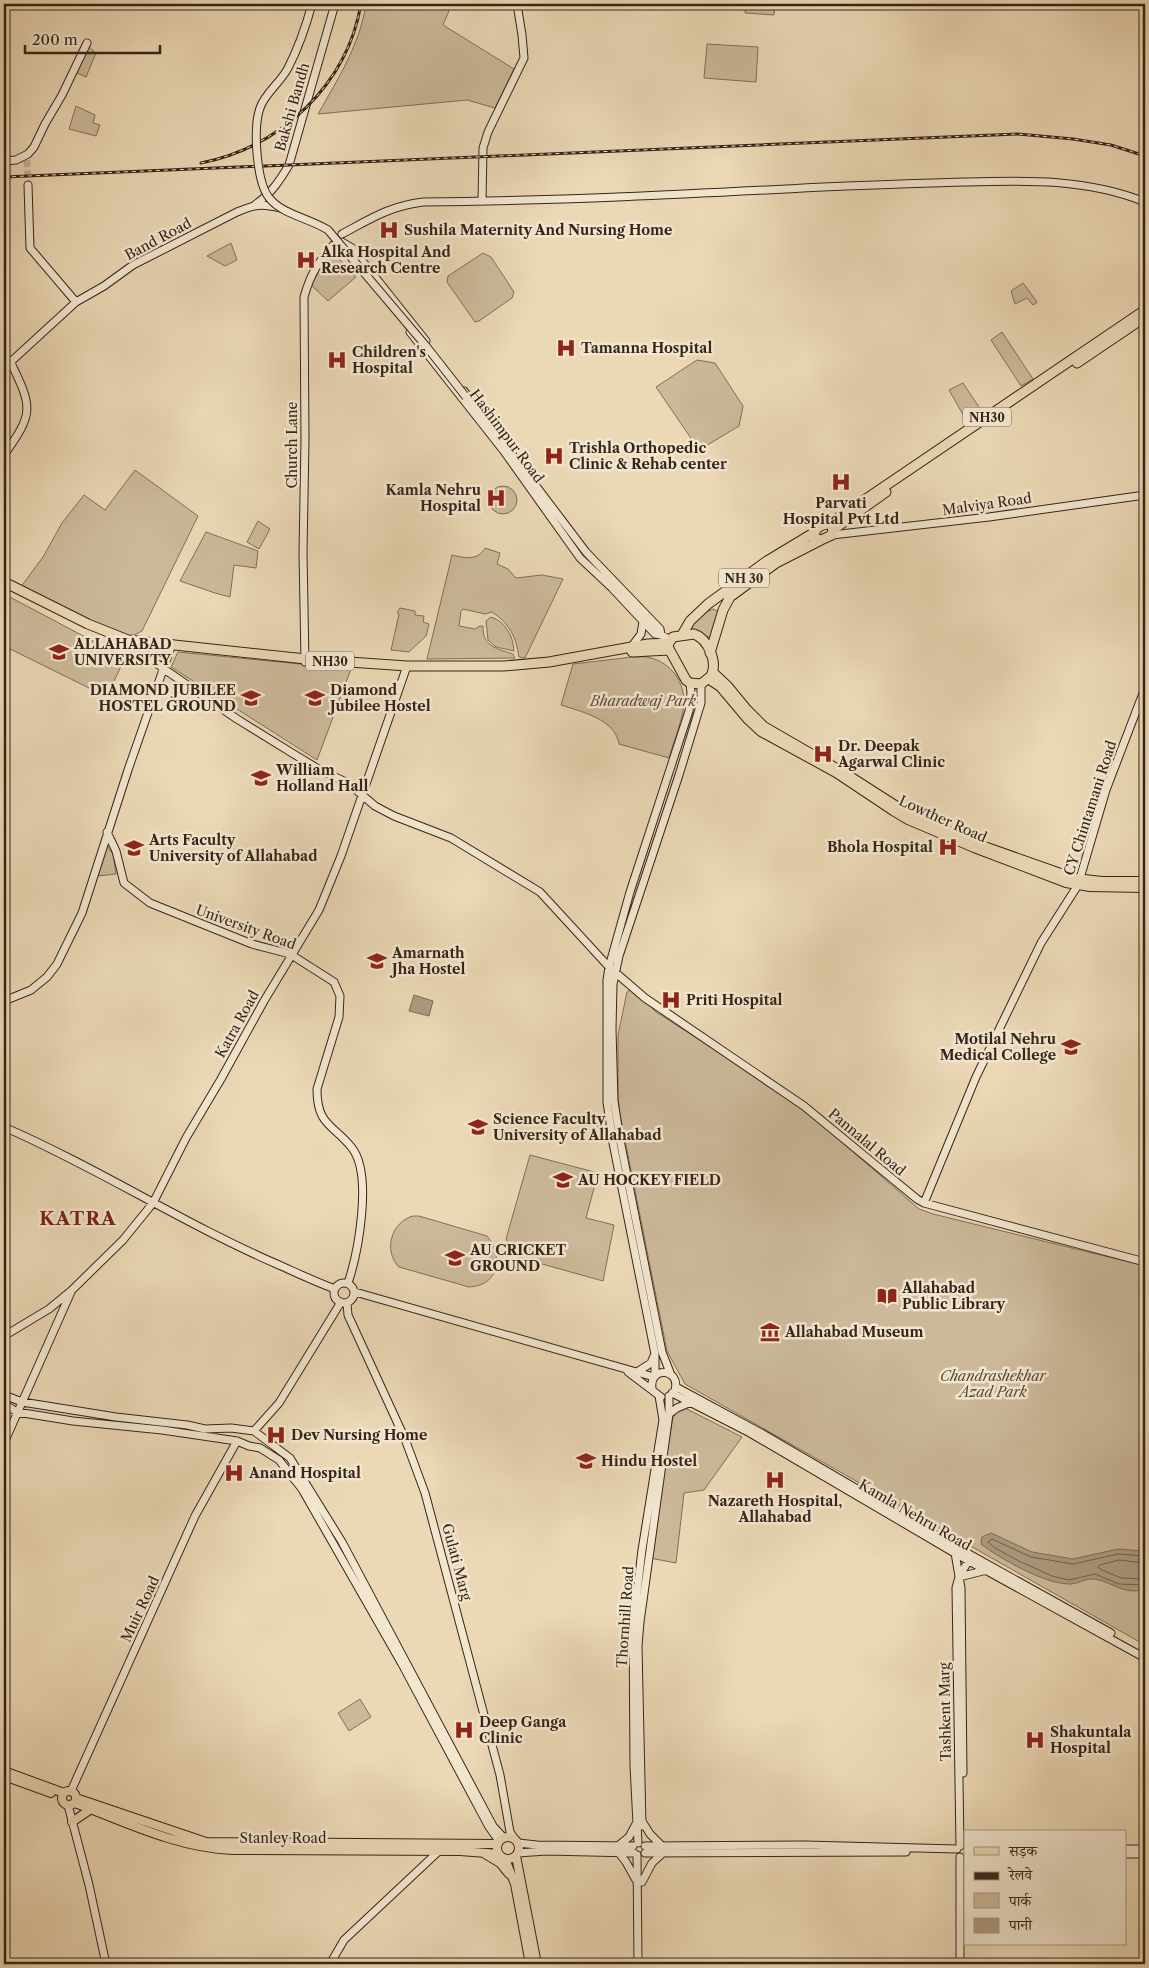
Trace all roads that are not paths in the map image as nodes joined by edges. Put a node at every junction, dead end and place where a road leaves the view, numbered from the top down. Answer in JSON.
{"nodes":[{"id":1,"x":312,"y":4,"type":"edge"},
{"id":2,"x":335,"y":4,"type":"edge"},
{"id":3,"x":517,"y":4,"type":"edge"},
{"id":4,"x":87,"y":43,"type":"dead end"},
{"id":5,"x":34,"y":147,"type":"junction"},
{"id":6,"x":27,"y":160,"type":"tunnel mouth"},
{"id":7,"x":4,"y":161,"type":"edge"},
{"id":8,"x":28,"y":185,"type":"tunnel mouth"},
{"id":9,"x":482,"y":201,"type":"junction"},
{"id":10,"x":1145,"y":202,"type":"edge"},
{"id":11,"x":254,"y":206,"type":"junction"},
{"id":12,"x":339,"y":234,"type":"junction"},
{"id":13,"x":339,"y":242,"type":"junction"},
{"id":14,"x":76,"y":302,"type":"junction"},
{"id":15,"x":1145,"y":310,"type":"edge"},
{"id":16,"x":1145,"y":317,"type":"edge"},
{"id":17,"x":10,"y":362,"type":"junction"},
{"id":18,"x":4,"y":368,"type":"edge"},
{"id":19,"x":469,"y":401,"type":"junction"},
{"id":20,"x":4,"y":455,"type":"edge"},
{"id":21,"x":1145,"y":495,"type":"edge"},
{"id":22,"x":831,"y":529,"type":"junction"},
{"id":23,"x":815,"y":532,"type":"junction"},
{"id":24,"x":821,"y":540,"type":"junction"},
{"id":25,"x":4,"y":582,"type":"edge"},
{"id":26,"x":4,"y":588,"type":"edge"},
{"id":27,"x":643,"y":621,"type":"junction"},
{"id":28,"x":661,"y":635,"type":"junction"},
{"id":29,"x":682,"y":635,"type":"junction"},
{"id":30,"x":670,"y":645,"type":"junction"},
{"id":31,"x":141,"y":646,"type":"junction"},
{"id":32,"x":172,"y":646,"type":"junction"},
{"id":33,"x":632,"y":646,"type":"junction"},
{"id":34,"x":710,"y":653,"type":"junction"},
{"id":35,"x":305,"y":661,"type":"junction"},
{"id":36,"x":164,"y":669,"type":"junction"},
{"id":37,"x":406,"y":669,"type":"junction"},
{"id":38,"x":708,"y":678,"type":"junction"},
{"id":39,"x":690,"y":683,"type":"junction"},
{"id":40,"x":1145,"y":688,"type":"edge"},
{"id":41,"x":362,"y":797,"type":"junction"},
{"id":42,"x":107,"y":832,"type":"junction"},
{"id":43,"x":1079,"y":882,"type":"junction"},
{"id":44,"x":1145,"y":882,"type":"edge"},
{"id":45,"x":1145,"y":888,"type":"edge"},
{"id":46,"x":290,"y":954,"type":"junction"},
{"id":47,"x":612,"y":969,"type":"junction"},
{"id":48,"x":4,"y":1001,"type":"edge"},
{"id":49,"x":4,"y":1127,"type":"edge"},
{"id":50,"x":152,"y":1203,"type":"junction"},
{"id":51,"x":924,"y":1203,"type":"junction"},
{"id":52,"x":1145,"y":1262,"type":"edge"},
{"id":53,"x":348,"y":1283,"type":"junction"},
{"id":54,"x":335,"y":1288,"type":"junction"},
{"id":55,"x":71,"y":1291,"type":"junction"},
{"id":56,"x":355,"y":1292,"type":"junction"},
{"id":57,"x":344,"y":1302,"type":"junction"},
{"id":58,"x":4,"y":1336,"type":"edge"},
{"id":59,"x":655,"y":1354,"type":"junction"},
{"id":60,"x":621,"y":1368,"type":"junction"},
{"id":61,"x":637,"y":1372,"type":"junction"},
{"id":62,"x":672,"y":1375,"type":"junction"},
{"id":63,"x":655,"y":1376,"type":"junction"},
{"id":64,"x":652,"y":1388,"type":"junction"},
{"id":65,"x":672,"y":1392,"type":"junction"},
{"id":66,"x":4,"y":1395,"type":"edge"},
{"id":67,"x":658,"y":1396,"type":"junction"},
{"id":68,"x":22,"y":1402,"type":"junction"},
{"id":69,"x":691,"y":1402,"type":"junction"},
{"id":70,"x":4,"y":1404,"type":"edge"},
{"id":71,"x":17,"y":1412,"type":"junction"},
{"id":72,"x":670,"y":1414,"type":"junction"},
{"id":73,"x":237,"y":1428,"type":"junction"},
{"id":74,"x":256,"y":1432,"type":"junction"},
{"id":75,"x":234,"y":1440,"type":"junction"},
{"id":76,"x":4,"y":1443,"type":"edge"},
{"id":77,"x":254,"y":1447,"type":"junction"},
{"id":78,"x":955,"y":1553,"type":"junction"},
{"id":79,"x":970,"y":1558,"type":"junction"},
{"id":80,"x":987,"y":1570,"type":"junction"},
{"id":81,"x":959,"y":1577,"type":"junction"},
{"id":82,"x":1141,"y":1653,"type":"edge"},
{"id":83,"x":1145,"y":1658,"type":"edge"},
{"id":84,"x":1145,"y":1664,"type":"edge"},
{"id":85,"x":4,"y":1771,"type":"edge"},
{"id":86,"x":4,"y":1776,"type":"edge"},
{"id":87,"x":66,"y":1793,"type":"junction"},
{"id":88,"x":73,"y":1802,"type":"junction"},
{"id":89,"x":91,"y":1809,"type":"junction"},
{"id":90,"x":640,"y":1821,"type":"junction"},
{"id":91,"x":72,"y":1822,"type":"junction"},
{"id":92,"x":516,"y":1840,"type":"junction"},
{"id":93,"x":500,"y":1841,"type":"junction"},
{"id":94,"x":618,"y":1849,"type":"junction"},
{"id":95,"x":640,"y":1849,"type":"junction"},
{"id":96,"x":662,"y":1849,"type":"junction"},
{"id":97,"x":1126,"y":1849,"type":"edge"},
{"id":98,"x":1145,"y":1849,"type":"edge"},
{"id":99,"x":440,"y":1850,"type":"junction"},
{"id":100,"x":962,"y":1851,"type":"edge"},
{"id":101,"x":480,"y":1852,"type":"junction"},
{"id":102,"x":517,"y":1854,"type":"junction"},
{"id":103,"x":1126,"y":1854,"type":"edge"},
{"id":104,"x":1145,"y":1854,"type":"edge"},
{"id":105,"x":502,"y":1857,"type":"junction"},
{"id":106,"x":639,"y":1882,"type":"junction"},
{"id":107,"x":515,"y":1884,"type":"junction"},
{"id":108,"x":106,"y":1964,"type":"edge"},
{"id":109,"x":330,"y":1964,"type":"edge"},
{"id":110,"x":530,"y":1964,"type":"edge"},
{"id":111,"x":537,"y":1964,"type":"edge"},
{"id":112,"x":638,"y":1964,"type":"edge"},
{"id":113,"x":643,"y":1964,"type":"edge"},
{"id":114,"x":962,"y":1964,"type":"edge"}],
"edges":[{"from":1,"to":19,"type":"street","bridge":true},
{"from":2,"to":11,"type":"street","name":"Bakshi Bandh"},
{"from":3,"to":9,"type":"street"},
{"from":4,"to":5,"type":"street"},
{"from":5,"to":6,"type":"street"},
{"from":5,"to":7,"type":"street"},
{"from":8,"to":14,"type":"street"},
{"from":9,"to":10,"type":"street"},
{"from":9,"to":12,"type":"street"},
{"from":11,"to":12,"type":"street","name":"Band Road"},
{"from":11,"to":14,"type":"street","name":"Band Road"},
{"from":12,"to":13,"type":"street"},
{"from":13,"to":19,"type":"street","name":"Hashimpur Road"},
{"from":13,"to":35,"type":"street","name":"Church Lane"},
{"from":14,"to":17,"type":"street","name":"Band Road"},
{"from":15,"to":22,"type":"highway","number":"NH30"},
{"from":16,"to":22,"type":"highway","number":"NH30"},
{"from":17,"to":18,"type":"street","name":"Band Road"},
{"from":17,"to":20,"type":"street"},
{"from":19,"to":27,"type":"street","name":"Hashimpur Road"},
{"from":19,"to":28,"type":"street"},
{"from":21,"to":22,"type":"street","name":"Malviya Road"},
{"from":22,"to":23,"type":"highway","number":"NH 30"},
{"from":22,"to":24,"type":"highway","number":"NH 30"},
{"from":23,"to":24,"type":"highway"},
{"from":23,"to":29,"type":"highway","number":"NH 30"},
{"from":24,"to":34,"type":"highway","number":"NH 30"},
{"from":25,"to":32,"type":"highway"},
{"from":26,"to":31,"type":"highway"},
{"from":27,"to":28,"type":"street","name":"Hashimpur Road"},
{"from":27,"to":33,"type":"street"},
{"from":28,"to":30,"type":"street","name":"Hashimpur Road"},
{"from":29,"to":30,"type":"highway"},
{"from":29,"to":34,"type":"highway"},
{"from":30,"to":33,"type":"highway"},
{"from":30,"to":37,"type":"highway"},
{"from":30,"to":39,"type":"highway"},
{"from":31,"to":32,"type":"highway"},
{"from":31,"to":36,"type":"street","name":"Pannalal Road"},
{"from":32,"to":35,"type":"highway"},
{"from":32,"to":36,"type":"street"},
{"from":33,"to":37,"type":"highway"},
{"from":34,"to":38,"type":"highway"},
{"from":35,"to":37,"type":"highway"},
{"from":36,"to":41,"type":"street","name":"Pannalal Road"},
{"from":36,"to":42,"type":"street"},
{"from":37,"to":41,"type":"street","name":"Katra Road"},
{"from":38,"to":39,"type":"highway"},
{"from":38,"to":43,"type":"main road","name":"Lowther Road"},
{"from":38,"to":47,"type":"street"},
{"from":39,"to":47,"type":"street"},
{"from":40,"to":43,"type":"street","name":"CY Chintamani Road"},
{"from":41,"to":46,"type":"street","name":"Katra Road"},
{"from":41,"to":47,"type":"street","name":"Pannalal Road"},
{"from":42,"to":46,"type":"street","name":"University Road"},
{"from":42,"to":48,"type":"street"},
{"from":43,"to":44,"type":"main road","name":"Lowther Road"},
{"from":43,"to":45,"type":"main road","name":"Lowther Road"},
{"from":43,"to":51,"type":"street","name":"CY Chintamani Road"},
{"from":46,"to":50,"type":"street","name":"Katra Road"},
{"from":46,"to":53,"type":"street","name":"University Road"},
{"from":47,"to":51,"type":"street","name":"Pannalal Road"},
{"from":47,"to":59,"type":"street"},
{"from":47,"to":62,"type":"street"},
{"from":49,"to":50,"type":"street"},
{"from":50,"to":54,"type":"street"},
{"from":50,"to":55,"type":"street","name":"Katra Road"},
{"from":51,"to":52,"type":"street","name":"Pannalal Road"},
{"from":53,"to":54,"type":"street"},
{"from":53,"to":56,"type":"street"},
{"from":54,"to":57,"type":"street"},
{"from":55,"to":58,"type":"street","name":"Katra Road"},
{"from":55,"to":68,"type":"street"},
{"from":56,"to":57,"type":"street"},
{"from":56,"to":60,"type":"street"},
{"from":57,"to":74,"type":"street"},
{"from":57,"to":92,"type":"street","name":"Gulati Marg"},
{"from":59,"to":61,"type":"street"},
{"from":59,"to":63,"type":"street"},
{"from":60,"to":61,"type":"street"},
{"from":60,"to":64,"type":"street"},
{"from":61,"to":63,"type":"street"},
{"from":62,"to":63,"type":"street"},
{"from":62,"to":65,"type":"street"},
{"from":63,"to":64,"type":"street"},
{"from":64,"to":67,"type":"street"},
{"from":65,"to":67,"type":"street"},
{"from":65,"to":69,"type":"street","name":"Kamla Nehru Road"},
{"from":65,"to":72,"type":"street","name":"Thornhill Road"},
{"from":65,"to":79,"type":"street","name":"Kamla Nehru Road"},
{"from":66,"to":68,"type":"street"},
{"from":67,"to":90,"type":"street","name":"Thornhill Road"},
{"from":68,"to":71,"type":"street"},
{"from":68,"to":73,"type":"street"},
{"from":69,"to":72,"type":"street"},
{"from":69,"to":78,"type":"street","name":"Kamla Nehru Road"},
{"from":70,"to":71,"type":"street"},
{"from":71,"to":75,"type":"street"},
{"from":71,"to":76,"type":"street"},
{"from":72,"to":90,"type":"street","name":"Thornhill Road"},
{"from":73,"to":74,"type":"street"},
{"from":73,"to":75,"type":"street","name":"Muir Road"},
{"from":74,"to":77,"type":"street"},
{"from":74,"to":93,"type":"street"},
{"from":75,"to":77,"type":"street"},
{"from":75,"to":87,"type":"street","name":"Muir Road"},
{"from":77,"to":93,"type":"street"},
{"from":78,"to":79,"type":"street","name":"Kamla Nehru Road"},
{"from":78,"to":81,"type":"street","name":"Tashkent Marg"},
{"from":79,"to":80,"type":"street","name":"Kamla Nehru Road"},
{"from":79,"to":81,"type":"street"},
{"from":79,"to":82,"type":"street","name":"Kamla Nehru Road"},
{"from":80,"to":81,"type":"street"},
{"from":80,"to":82,"type":"street","name":"Kamla Nehru Road"},
{"from":81,"to":100,"type":"street","name":"Tashkent Marg"},
{"from":82,"to":83,"type":"street","name":"Kamla Nehru Road"},
{"from":82,"to":84,"type":"street"},
{"from":85,"to":87,"type":"main road"},
{"from":86,"to":87,"type":"main road"},
{"from":87,"to":88,"type":"main road"},
{"from":87,"to":88,"type":"main road"},
{"from":88,"to":89,"type":"main road","name":"Stanley Road"},
{"from":88,"to":91,"type":"street"},
{"from":88,"to":93,"type":"main road","name":"Stanley Road"},
{"from":89,"to":91,"type":"main road"},
{"from":89,"to":99,"type":"main road","name":"Stanley Road"},
{"from":90,"to":94,"type":"street"},
{"from":90,"to":95,"type":"street","name":"Thornhill Road"},
{"from":90,"to":96,"type":"street"},
{"from":91,"to":108,"type":"street"},
{"from":92,"to":93,"type":"main road","name":"Stanley Road"},
{"from":92,"to":94,"type":"street"},
{"from":92,"to":102,"type":"main road"},
{"from":93,"to":105,"type":"main road"},
{"from":94,"to":95,"type":"street"},
{"from":94,"to":102,"type":"street"},
{"from":94,"to":106,"type":"street"},
{"from":95,"to":96,"type":"street"},
{"from":95,"to":106,"type":"street","name":"Thornhill Road"},
{"from":96,"to":100,"type":"street"},
{"from":96,"to":106,"type":"street"},
{"from":97,"to":98,"type":"street"},
{"from":99,"to":101,"type":"main road","name":"Stanley Road"},
{"from":99,"to":109,"type":"street"},
{"from":100,"to":114,"type":"street","name":"Tashkent Marg"},
{"from":101,"to":105,"type":"main road","name":"Stanley Road"},
{"from":101,"to":107,"type":"main road"},
{"from":102,"to":105,"type":"main road"},
{"from":102,"to":111,"type":"main road"},
{"from":103,"to":104,"type":"street"},
{"from":105,"to":107,"type":"main road"},
{"from":106,"to":112,"type":"street","name":"Thornhill Road"},
{"from":106,"to":113,"type":"street","name":"Thornhill Road"},
{"from":107,"to":110,"type":"main road"}]}
